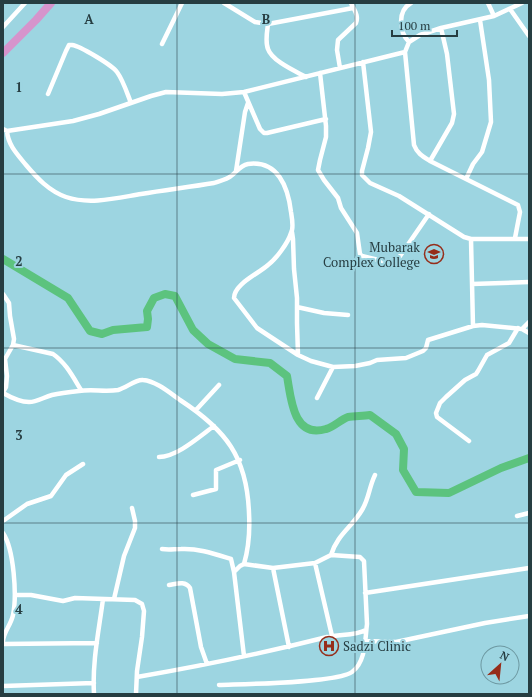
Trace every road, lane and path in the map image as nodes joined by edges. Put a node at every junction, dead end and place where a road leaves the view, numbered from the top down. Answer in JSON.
{"nodes":[{"id":1,"x":25,"y":3,"type":"edge"},
{"id":2,"x":51,"y":3,"type":"edge"},
{"id":3,"x":182,"y":3,"type":"edge"},
{"id":4,"x":224,"y":3,"type":"edge"},
{"id":5,"x":411,"y":3,"type":"edge"},
{"id":6,"x":488,"y":3,"type":"edge"},
{"id":7,"x":522,"y":3,"type":"edge"},
{"id":8,"x":352,"y":5,"type":"edge"},
{"id":9,"x":510,"y":9,"type":"junction"},
{"id":10,"x":494,"y":16,"type":"junction"},
{"id":11,"x":480,"y":20,"type":"junction"},
{"id":12,"x":268,"y":24,"type":"junction"},
{"id":13,"x":3,"y":27,"type":"edge"},
{"id":14,"x":442,"y":28,"type":"junction"},
{"id":15,"x":529,"y":36,"type":"edge"},
{"id":16,"x":409,"y":42,"type":"junction"},
{"id":17,"x":162,"y":44,"type":"dead end"},
{"id":18,"x":405,"y":52,"type":"junction"},
{"id":19,"x":3,"y":53,"type":"edge"},
{"id":20,"x":363,"y":62,"type":"junction"},
{"id":21,"x":340,"y":68,"type":"junction"},
{"id":22,"x":320,"y":73,"type":"junction"},
{"id":23,"x":306,"y":77,"type":"junction"},
{"id":24,"x":244,"y":92,"type":"junction"},
{"id":25,"x":48,"y":94,"type":"dead end"},
{"id":26,"x":131,"y":103,"type":"junction"},
{"id":27,"x":248,"y":103,"type":"junction"},
{"id":28,"x":326,"y":118,"type":"junction"},
{"id":29,"x":5,"y":130,"type":"edge"},
{"id":30,"x":430,"y":161,"type":"junction"},
{"id":31,"x":236,"y":171,"type":"junction"},
{"id":32,"x":466,"y":179,"type":"junction"},
{"id":33,"x":429,"y":214,"type":"junction"},
{"id":34,"x":292,"y":232,"type":"junction"},
{"id":35,"x":515,"y":238,"type":"junction"},
{"id":36,"x":471,"y":239,"type":"junction"},
{"id":37,"x":529,"y":239,"type":"edge"},
{"id":38,"x":529,"y":282,"type":"edge"},
{"id":39,"x":472,"y":284,"type":"junction"},
{"id":40,"x":3,"y":294,"type":"edge"},
{"id":41,"x":297,"y":307,"type":"junction"},
{"id":42,"x":348,"y":315,"type":"dead end"},
{"id":43,"x":529,"y":322,"type":"edge"},
{"id":44,"x":473,"y":326,"type":"junction"},
{"id":45,"x":520,"y":328,"type":"junction"},
{"id":46,"x":529,"y":333,"type":"edge"},
{"id":47,"x":13,"y":345,"type":"junction"},
{"id":48,"x":298,"y":355,"type":"junction"},
{"id":49,"x":333,"y":366,"type":"junction"},
{"id":50,"x":219,"y":384,"type":"dead end"},
{"id":51,"x":81,"y":390,"type":"junction"},
{"id":52,"x":3,"y":393,"type":"edge"},
{"id":53,"x":317,"y":398,"type":"dead end"},
{"id":54,"x":196,"y":410,"type":"junction"},
{"id":55,"x":214,"y":426,"type":"junction"},
{"id":56,"x":469,"y":440,"type":"dead end"},
{"id":57,"x":159,"y":457,"type":"dead end"},
{"id":58,"x":240,"y":460,"type":"junction"},
{"id":59,"x":83,"y":464,"type":"dead end"},
{"id":60,"x":375,"y":475,"type":"dead end"},
{"id":61,"x":193,"y":495,"type":"dead end"},
{"id":62,"x":132,"y":508,"type":"dead end"},
{"id":63,"x":529,"y":513,"type":"edge"},
{"id":64,"x":517,"y":516,"type":"dead end"},
{"id":65,"x":3,"y":521,"type":"edge"},
{"id":66,"x":3,"y":533,"type":"edge"},
{"id":67,"x":162,"y":549,"type":"dead end"},
{"id":68,"x":330,"y":555,"type":"junction"},
{"id":69,"x":315,"y":563,"type":"junction"},
{"id":70,"x":244,"y":564,"type":"junction"},
{"id":71,"x":273,"y":568,"type":"junction"},
{"id":72,"x":529,"y":568,"type":"edge"},
{"id":73,"x":234,"y":572,"type":"junction"},
{"id":74,"x":169,"y":585,"type":"dead end"},
{"id":75,"x":365,"y":593,"type":"junction"},
{"id":76,"x":16,"y":595,"type":"junction"},
{"id":77,"x":103,"y":599,"type":"junction"},
{"id":78,"x":114,"y":599,"type":"junction"},
{"id":79,"x":529,"y":616,"type":"edge"},
{"id":80,"x":366,"y":630,"type":"junction"},
{"id":81,"x":332,"y":636,"type":"junction"},
{"id":82,"x":366,"y":641,"type":"junction"},
{"id":83,"x":3,"y":642,"type":"edge"},
{"id":84,"x":97,"y":643,"type":"junction"},
{"id":85,"x":288,"y":647,"type":"junction"},
{"id":86,"x":244,"y":656,"type":"junction"},
{"id":87,"x":207,"y":664,"type":"junction"},
{"id":88,"x":136,"y":676,"type":"junction"},
{"id":89,"x":94,"y":683,"type":"junction"},
{"id":90,"x":219,"y":685,"type":"dead end"},
{"id":91,"x":3,"y":686,"type":"edge"},
{"id":92,"x":94,"y":694,"type":"edge"},
{"id":93,"x":136,"y":694,"type":"edge"}],
"edges":[{"from":1,"to":13,"type":"street"},
{"from":2,"to":19,"type":"highway"},
{"from":3,"to":17,"type":"street"},
{"from":4,"to":12,"type":"street"},
{"from":5,"to":16,"type":"street"},
{"from":6,"to":10,"type":"street"},
{"from":7,"to":9,"type":"street"},
{"from":8,"to":12,"type":"street"},
{"from":8,"to":21,"type":"street"},
{"from":9,"to":10,"type":"street"},
{"from":9,"to":15,"type":"street"},
{"from":10,"to":11,"type":"street"},
{"from":11,"to":14,"type":"street"},
{"from":11,"to":32,"type":"street"},
{"from":12,"to":23,"type":"street"},
{"from":14,"to":16,"type":"street"},
{"from":14,"to":30,"type":"street"},
{"from":16,"to":18,"type":"street"},
{"from":18,"to":20,"type":"street"},
{"from":18,"to":30,"type":"street"},
{"from":20,"to":21,"type":"street"},
{"from":20,"to":33,"type":"street"},
{"from":21,"to":22,"type":"street"},
{"from":22,"to":23,"type":"street"},
{"from":22,"to":28,"type":"street"},
{"from":23,"to":24,"type":"street"},
{"from":24,"to":26,"type":"street"},
{"from":24,"to":27,"type":"street"},
{"from":25,"to":26,"type":"street"},
{"from":26,"to":29,"type":"street"},
{"from":27,"to":28,"type":"street"},
{"from":27,"to":31,"type":"street"},
{"from":28,"to":33,"type":"street"},
{"from":29,"to":31,"type":"street"},
{"from":30,"to":32,"type":"street"},
{"from":31,"to":34,"type":"street"},
{"from":32,"to":35,"type":"street"},
{"from":33,"to":36,"type":"street"},
{"from":34,"to":41,"type":"street"},
{"from":34,"to":48,"type":"street"},
{"from":35,"to":36,"type":"street"},
{"from":35,"to":37,"type":"street"},
{"from":36,"to":39,"type":"street"},
{"from":38,"to":39,"type":"street"},
{"from":39,"to":44,"type":"street"},
{"from":40,"to":47,"type":"street"},
{"from":41,"to":42,"type":"street"},
{"from":41,"to":48,"type":"street"},
{"from":43,"to":45,"type":"street"},
{"from":44,"to":45,"type":"street"},
{"from":44,"to":49,"type":"street"},
{"from":45,"to":46,"type":"street"},
{"from":45,"to":56,"type":"street"},
{"from":47,"to":51,"type":"street"},
{"from":47,"to":52,"type":"street"},
{"from":48,"to":49,"type":"street"},
{"from":49,"to":53,"type":"street"},
{"from":50,"to":54,"type":"street"},
{"from":51,"to":52,"type":"street"},
{"from":51,"to":54,"type":"street"},
{"from":54,"to":55,"type":"street"},
{"from":55,"to":57,"type":"street"},
{"from":55,"to":58,"type":"street"},
{"from":58,"to":61,"type":"street"},
{"from":58,"to":70,"type":"street"},
{"from":59,"to":65,"type":"street"},
{"from":60,"to":68,"type":"street"},
{"from":62,"to":78,"type":"street"},
{"from":63,"to":64,"type":"street"},
{"from":66,"to":76,"type":"street"},
{"from":67,"to":73,"type":"street"},
{"from":68,"to":69,"type":"street"},
{"from":68,"to":75,"type":"street"},
{"from":69,"to":71,"type":"street"},
{"from":69,"to":81,"type":"street"},
{"from":70,"to":71,"type":"street"},
{"from":70,"to":73,"type":"street"},
{"from":71,"to":85,"type":"street"},
{"from":72,"to":75,"type":"street"},
{"from":73,"to":86,"type":"street"},
{"from":74,"to":87,"type":"street"},
{"from":75,"to":80,"type":"street"},
{"from":76,"to":77,"type":"street"},
{"from":76,"to":83,"type":"street"},
{"from":77,"to":78,"type":"street"},
{"from":77,"to":84,"type":"street"},
{"from":78,"to":88,"type":"street"},
{"from":79,"to":82,"type":"street"},
{"from":80,"to":81,"type":"street"},
{"from":80,"to":82,"type":"street"},
{"from":81,"to":85,"type":"street"},
{"from":82,"to":90,"type":"street"},
{"from":83,"to":84,"type":"street"},
{"from":84,"to":89,"type":"street"},
{"from":85,"to":86,"type":"street"},
{"from":86,"to":87,"type":"street"},
{"from":87,"to":88,"type":"street"},
{"from":88,"to":93,"type":"street"},
{"from":89,"to":91,"type":"street"},
{"from":89,"to":92,"type":"street"}]}
